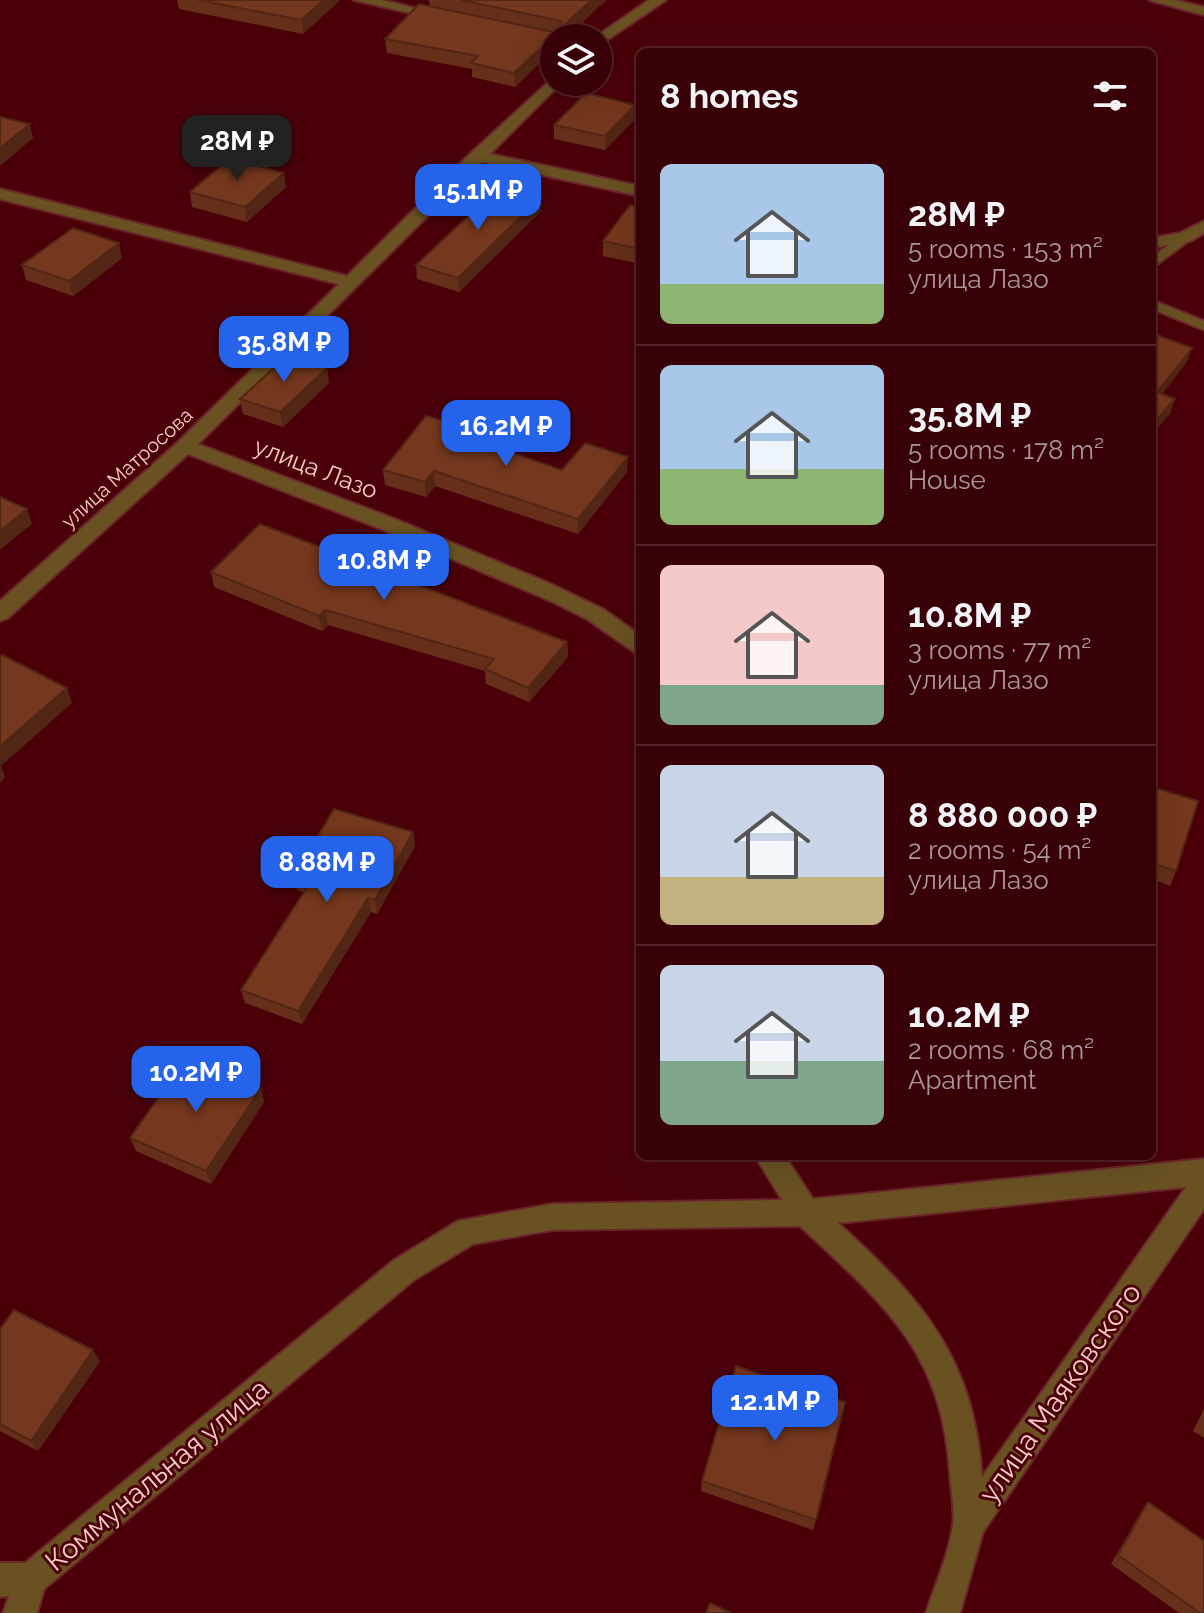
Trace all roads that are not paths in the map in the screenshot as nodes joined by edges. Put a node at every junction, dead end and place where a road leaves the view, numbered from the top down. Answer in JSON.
{"nodes":[{"id":1,"x":361,"y":0,"type":"edge"},
{"id":2,"x":659,"y":0,"type":"edge"},
{"id":3,"x":1156,"y":0,"type":"edge"},
{"id":4,"x":1204,"y":11,"type":"edge"},
{"id":5,"x":465,"y":21,"type":"edge"},
{"id":6,"x":612,"y":32,"type":"edge"},
{"id":7,"x":540,"y":95,"type":"edge"},
{"id":8,"x":477,"y":156,"type":"junction"},
{"id":9,"x":636,"y":190,"type":"edge"},
{"id":10,"x":0,"y":194,"type":"edge"},
{"id":11,"x":1204,"y":226,"type":"edge"},
{"id":12,"x":1185,"y":237,"type":"junction"},
{"id":13,"x":1156,"y":242,"type":"edge"},
{"id":14,"x":1156,"y":261,"type":"edge"},
{"id":15,"x":354,"y":283,"type":"junction"},
{"id":16,"x":1156,"y":306,"type":"edge"},
{"id":17,"x":1204,"y":326,"type":"edge"},
{"id":18,"x":185,"y":446,"type":"junction"},
{"id":19,"x":0,"y":613,"type":"edge"},
{"id":20,"x":636,"y":644,"type":"edge"},
{"id":21,"x":772,"y":1160,"type":"edge"},
{"id":22,"x":1204,"y":1172,"type":"edge"},
{"id":23,"x":1204,"y":1185,"type":"edge"},
{"id":24,"x":806,"y":1213,"type":"junction"},
{"id":25,"x":969,"y":1524,"type":"junction"},
{"id":26,"x":15,"y":1580,"type":"edge"},
{"id":27,"x":20,"y":1613,"type":"edge"},
{"id":28,"x":943,"y":1613,"type":"edge"}],
"edges":[{"from":1,"to":5,"type":"street"},
{"from":2,"to":6,"type":"street"},
{"from":3,"to":4,"type":"street"},
{"from":7,"to":8,"type":"street","name":"улица Матросова"},
{"from":8,"to":9,"type":"street"},
{"from":8,"to":15,"type":"street","name":"улица Матросова"},
{"from":10,"to":15,"type":"street"},
{"from":11,"to":12,"type":"street"},
{"from":12,"to":13,"type":"street"},
{"from":12,"to":14,"type":"lane"},
{"from":15,"to":18,"type":"street","name":"улица Матросова"},
{"from":16,"to":17,"type":"lane"},
{"from":18,"to":19,"type":"street","name":"улица Матросова"},
{"from":18,"to":20,"type":"street","name":"улица Лазо"},
{"from":21,"to":24,"type":"street"},
{"from":22,"to":24,"type":"street","name":"Коммунальная улица"},
{"from":23,"to":25,"type":"street","name":"улица Маяковского"},
{"from":24,"to":25,"type":"street"},
{"from":24,"to":26,"type":"street","name":"Коммунальная улица"},
{"from":25,"to":28,"type":"street","name":"улица Маяковского"},
{"from":26,"to":27,"type":"street","name":"Коммунальная улица"}]}
